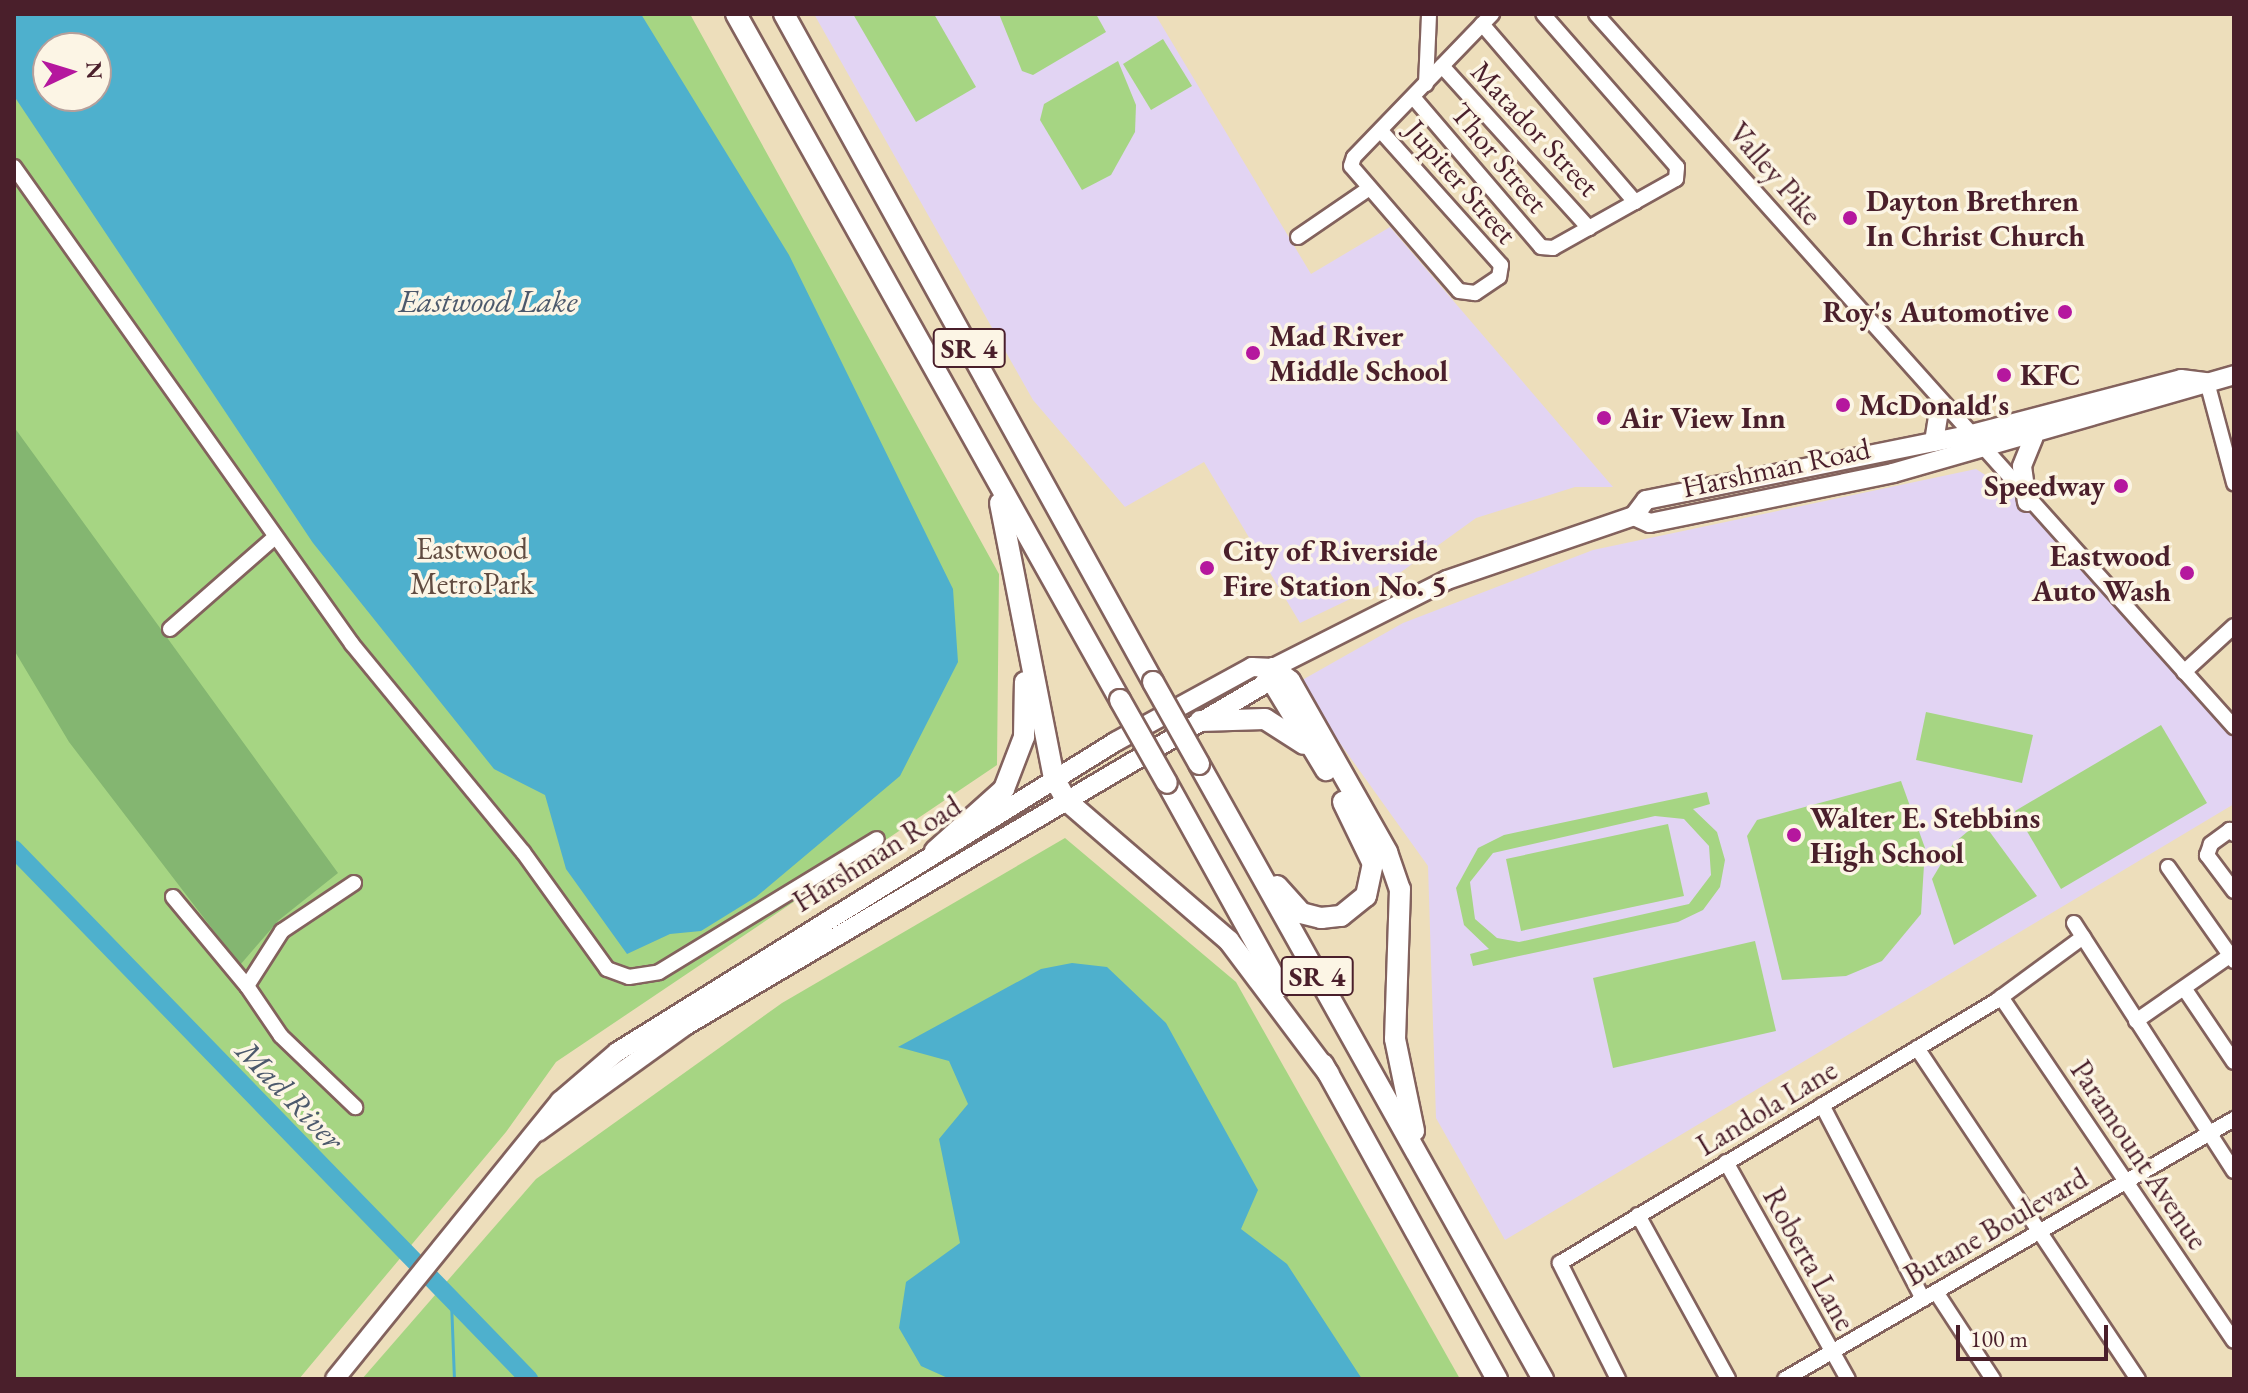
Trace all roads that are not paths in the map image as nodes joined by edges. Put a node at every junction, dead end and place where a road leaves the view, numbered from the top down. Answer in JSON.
{"nodes":[{"id":1,"x":736,"y":14,"type":"edge"},
{"id":2,"x":784,"y":14,"type":"edge"},
{"id":3,"x":1429,"y":14,"type":"edge"},
{"id":4,"x":1543,"y":14,"type":"edge"},
{"id":5,"x":1596,"y":14,"type":"edge"},
{"id":6,"x":1487,"y":19,"type":"edge"},
{"id":7,"x":1442,"y":66,"type":"junction"},
{"id":8,"x":1426,"y":84,"type":"junction"},
{"id":9,"x":1413,"y":97,"type":"junction"},
{"id":10,"x":1381,"y":131,"type":"junction"},
{"id":11,"x":14,"y":167,"type":"edge"},
{"id":12,"x":1368,"y":189,"type":"junction"},
{"id":13,"x":1635,"y":202,"type":"junction"},
{"id":14,"x":1589,"y":228,"type":"junction"},
{"id":15,"x":1298,"y":237,"type":"dead end"},
{"id":16,"x":2234,"y":375,"type":"edge"},
{"id":17,"x":2207,"y":382,"type":"junction"},
{"id":18,"x":1940,"y":405,"type":"junction"},
{"id":19,"x":1968,"y":435,"type":"junction"},
{"id":20,"x":974,"y":437,"type":"junction"},
{"id":21,"x":2034,"y":437,"type":"junction"},
{"id":22,"x":1934,"y":442,"type":"junction"},
{"id":23,"x":1981,"y":450,"type":"junction"},
{"id":24,"x":2234,"y":483,"type":"edge"},
{"id":25,"x":2027,"y":502,"type":"junction"},
{"id":26,"x":1634,"y":516,"type":"junction"},
{"id":27,"x":275,"y":537,"type":"junction"},
{"id":28,"x":1021,"y":610,"type":"junction"},
{"id":29,"x":2234,"y":626,"type":"edge"},
{"id":30,"x":170,"y":629,"type":"dead end"},
{"id":31,"x":1273,"y":668,"type":"junction"},
{"id":32,"x":2184,"y":672,"type":"junction"},
{"id":33,"x":1200,"y":721,"type":"junction"},
{"id":34,"x":2234,"y":727,"type":"edge"},
{"id":35,"x":1322,"y":764,"type":"junction"},
{"id":36,"x":1054,"y":778,"type":"junction"},
{"id":37,"x":1067,"y":801,"type":"junction"},
{"id":38,"x":1229,"y":819,"type":"junction"},
{"id":39,"x":2232,"y":832,"type":"edge"},
{"id":40,"x":877,"y":839,"type":"dead end"},
{"id":41,"x":935,"y":851,"type":"junction"},
{"id":42,"x":2168,"y":867,"type":"dead end"},
{"id":43,"x":354,"y":883,"type":"dead end"},
{"id":44,"x":2234,"y":891,"type":"edge"},
{"id":45,"x":173,"y":897,"type":"dead end"},
{"id":46,"x":2074,"y":923,"type":"dead end"},
{"id":47,"x":2083,"y":937,"type":"junction"},
{"id":48,"x":2233,"y":957,"type":"edge"},
{"id":49,"x":247,"y":986,"type":"junction"},
{"id":50,"x":2184,"y":988,"type":"junction"},
{"id":51,"x":2001,"y":997,"type":"junction"},
{"id":52,"x":2136,"y":1021,"type":"junction"},
{"id":53,"x":1917,"y":1048,"type":"junction"},
{"id":54,"x":2234,"y":1062,"type":"edge"},
{"id":55,"x":1329,"y":1074,"type":"junction"},
{"id":56,"x":1822,"y":1105,"type":"junction"},
{"id":57,"x":355,"y":1107,"type":"dead end"},
{"id":58,"x":2234,"y":1119,"type":"edge"},
{"id":59,"x":538,"y":1132,"type":"junction"},
{"id":60,"x":2211,"y":1133,"type":"junction"},
{"id":61,"x":1726,"y":1162,"type":"junction"},
{"id":62,"x":2234,"y":1171,"type":"edge"},
{"id":63,"x":2126,"y":1182,"type":"junction"},
{"id":64,"x":1435,"y":1187,"type":"junction"},
{"id":65,"x":1638,"y":1215,"type":"junction"},
{"id":66,"x":2039,"y":1231,"type":"junction"},
{"id":67,"x":1930,"y":1295,"type":"junction"},
{"id":68,"x":2234,"y":1341,"type":"edge"},
{"id":69,"x":1830,"y":1352,"type":"junction"},
{"id":70,"x":335,"y":1379,"type":"edge"},
{"id":71,"x":1497,"y":1379,"type":"edge"},
{"id":72,"x":1543,"y":1379,"type":"edge"},
{"id":73,"x":1618,"y":1379,"type":"edge"},
{"id":74,"x":1728,"y":1379,"type":"edge"},
{"id":75,"x":1785,"y":1379,"type":"edge"},
{"id":76,"x":1848,"y":1379,"type":"edge"},
{"id":77,"x":1993,"y":1379,"type":"edge"},
{"id":78,"x":2138,"y":1379,"type":"edge"}],
"edges":[{"from":1,"to":20,"type":"highway","number":"SR 4"},
{"from":2,"to":38,"type":"highway","number":"SR 4","bridge":true},
{"from":3,"to":8,"type":"street"},
{"from":4,"to":13,"type":"street"},
{"from":5,"to":18,"type":"street","name":"Valley Pike"},
{"from":6,"to":7,"type":"street"},
{"from":6,"to":13,"type":"street"},
{"from":7,"to":8,"type":"street"},
{"from":7,"to":14,"type":"street","name":"Matador Street"},
{"from":8,"to":9,"type":"street"},
{"from":9,"to":10,"type":"street"},
{"from":9,"to":14,"type":"street","name":"Thor Street"},
{"from":10,"to":12,"type":"street"},
{"from":10,"to":12,"type":"street","name":"Jupiter Street"},
{"from":11,"to":27,"type":"street"},
{"from":12,"to":15,"type":"street"},
{"from":13,"to":14,"type":"street"},
{"from":16,"to":17,"type":"main road","name":"Harshman Road"},
{"from":17,"to":19,"type":"main road","name":"Harshman Road"},
{"from":17,"to":21,"type":"main road","name":"Harshman Road"},
{"from":17,"to":24,"type":"street"},
{"from":18,"to":19,"type":"street","name":"Valley Pike"},
{"from":18,"to":22,"type":"main road"},
{"from":19,"to":22,"type":"main road","name":"Harshman Road"},
{"from":19,"to":23,"type":"street","name":"Valley Pike"},
{"from":20,"to":28,"type":"highway"},
{"from":20,"to":55,"type":"highway","number":"SR 4","bridge":true},
{"from":21,"to":23,"type":"main road","name":"Harshman Road"},
{"from":21,"to":25,"type":"main road"},
{"from":22,"to":26,"type":"main road","name":"Harshman Road"},
{"from":23,"to":25,"type":"street","name":"Valley Pike"},
{"from":23,"to":26,"type":"main road","name":"Harshman Road"},
{"from":25,"to":32,"type":"street","name":"Valley Pike"},
{"from":26,"to":31,"type":"main road","name":"Harshman Road"},
{"from":27,"to":30,"type":"street"},
{"from":27,"to":40,"type":"street"},
{"from":28,"to":36,"type":"highway"},
{"from":28,"to":41,"type":"highway"},
{"from":29,"to":32,"type":"street"},
{"from":31,"to":33,"type":"main road","name":"Harshman Road"},
{"from":31,"to":35,"type":"highway"},
{"from":31,"to":36,"type":"main road","name":"Harshman Road"},
{"from":31,"to":64,"type":"highway"},
{"from":32,"to":34,"type":"street","name":"Valley Pike"},
{"from":33,"to":35,"type":"highway"},
{"from":33,"to":37,"type":"main road","name":"Harshman Road"},
{"from":35,"to":38,"type":"highway"},
{"from":36,"to":37,"type":"highway"},
{"from":36,"to":41,"type":"main road","name":"Harshman Road"},
{"from":37,"to":55,"type":"highway"},
{"from":37,"to":59,"type":"main road","name":"Harshman Road"},
{"from":38,"to":64,"type":"highway","number":"SR 4"},
{"from":39,"to":44,"type":"street"},
{"from":41,"to":59,"type":"main road","name":"Harshman Road"},
{"from":42,"to":48,"type":"street"},
{"from":43,"to":49,"type":"street"},
{"from":45,"to":49,"type":"street"},
{"from":46,"to":47,"type":"street"},
{"from":47,"to":51,"type":"street","name":"Landola Lane"},
{"from":47,"to":52,"type":"street"},
{"from":48,"to":50,"type":"street"},
{"from":49,"to":57,"type":"street"},
{"from":50,"to":52,"type":"street"},
{"from":50,"to":54,"type":"street"},
{"from":51,"to":53,"type":"street","name":"Landola Lane"},
{"from":51,"to":63,"type":"street","name":"Paramount Avenue"},
{"from":52,"to":60,"type":"street"},
{"from":53,"to":56,"type":"street","name":"Landola Lane"},
{"from":53,"to":66,"type":"street"},
{"from":55,"to":71,"type":"highway","number":"SR 4"},
{"from":56,"to":61,"type":"street","name":"Landola Lane"},
{"from":56,"to":67,"type":"street"},
{"from":58,"to":60,"type":"street","name":"Butane Boulevard"},
{"from":59,"to":70,"type":"main road","name":"Harshman Road"},
{"from":60,"to":62,"type":"street"},
{"from":60,"to":63,"type":"street","name":"Butane Boulevard"},
{"from":61,"to":65,"type":"street","name":"Landola Lane"},
{"from":61,"to":69,"type":"street","name":"Roberta Lane"},
{"from":63,"to":66,"type":"street","name":"Butane Boulevard"},
{"from":63,"to":68,"type":"street","name":"Paramount Avenue"},
{"from":64,"to":72,"type":"highway","number":"SR 4"},
{"from":65,"to":73,"type":"street","name":"Landola Lane"},
{"from":65,"to":74,"type":"street"},
{"from":66,"to":67,"type":"street","name":"Butane Boulevard"},
{"from":66,"to":78,"type":"street"},
{"from":67,"to":69,"type":"street","name":"Butane Boulevard"},
{"from":67,"to":77,"type":"street"},
{"from":69,"to":75,"type":"street","name":"Butane Boulevard"},
{"from":69,"to":76,"type":"street","name":"Roberta Lane"}]}
